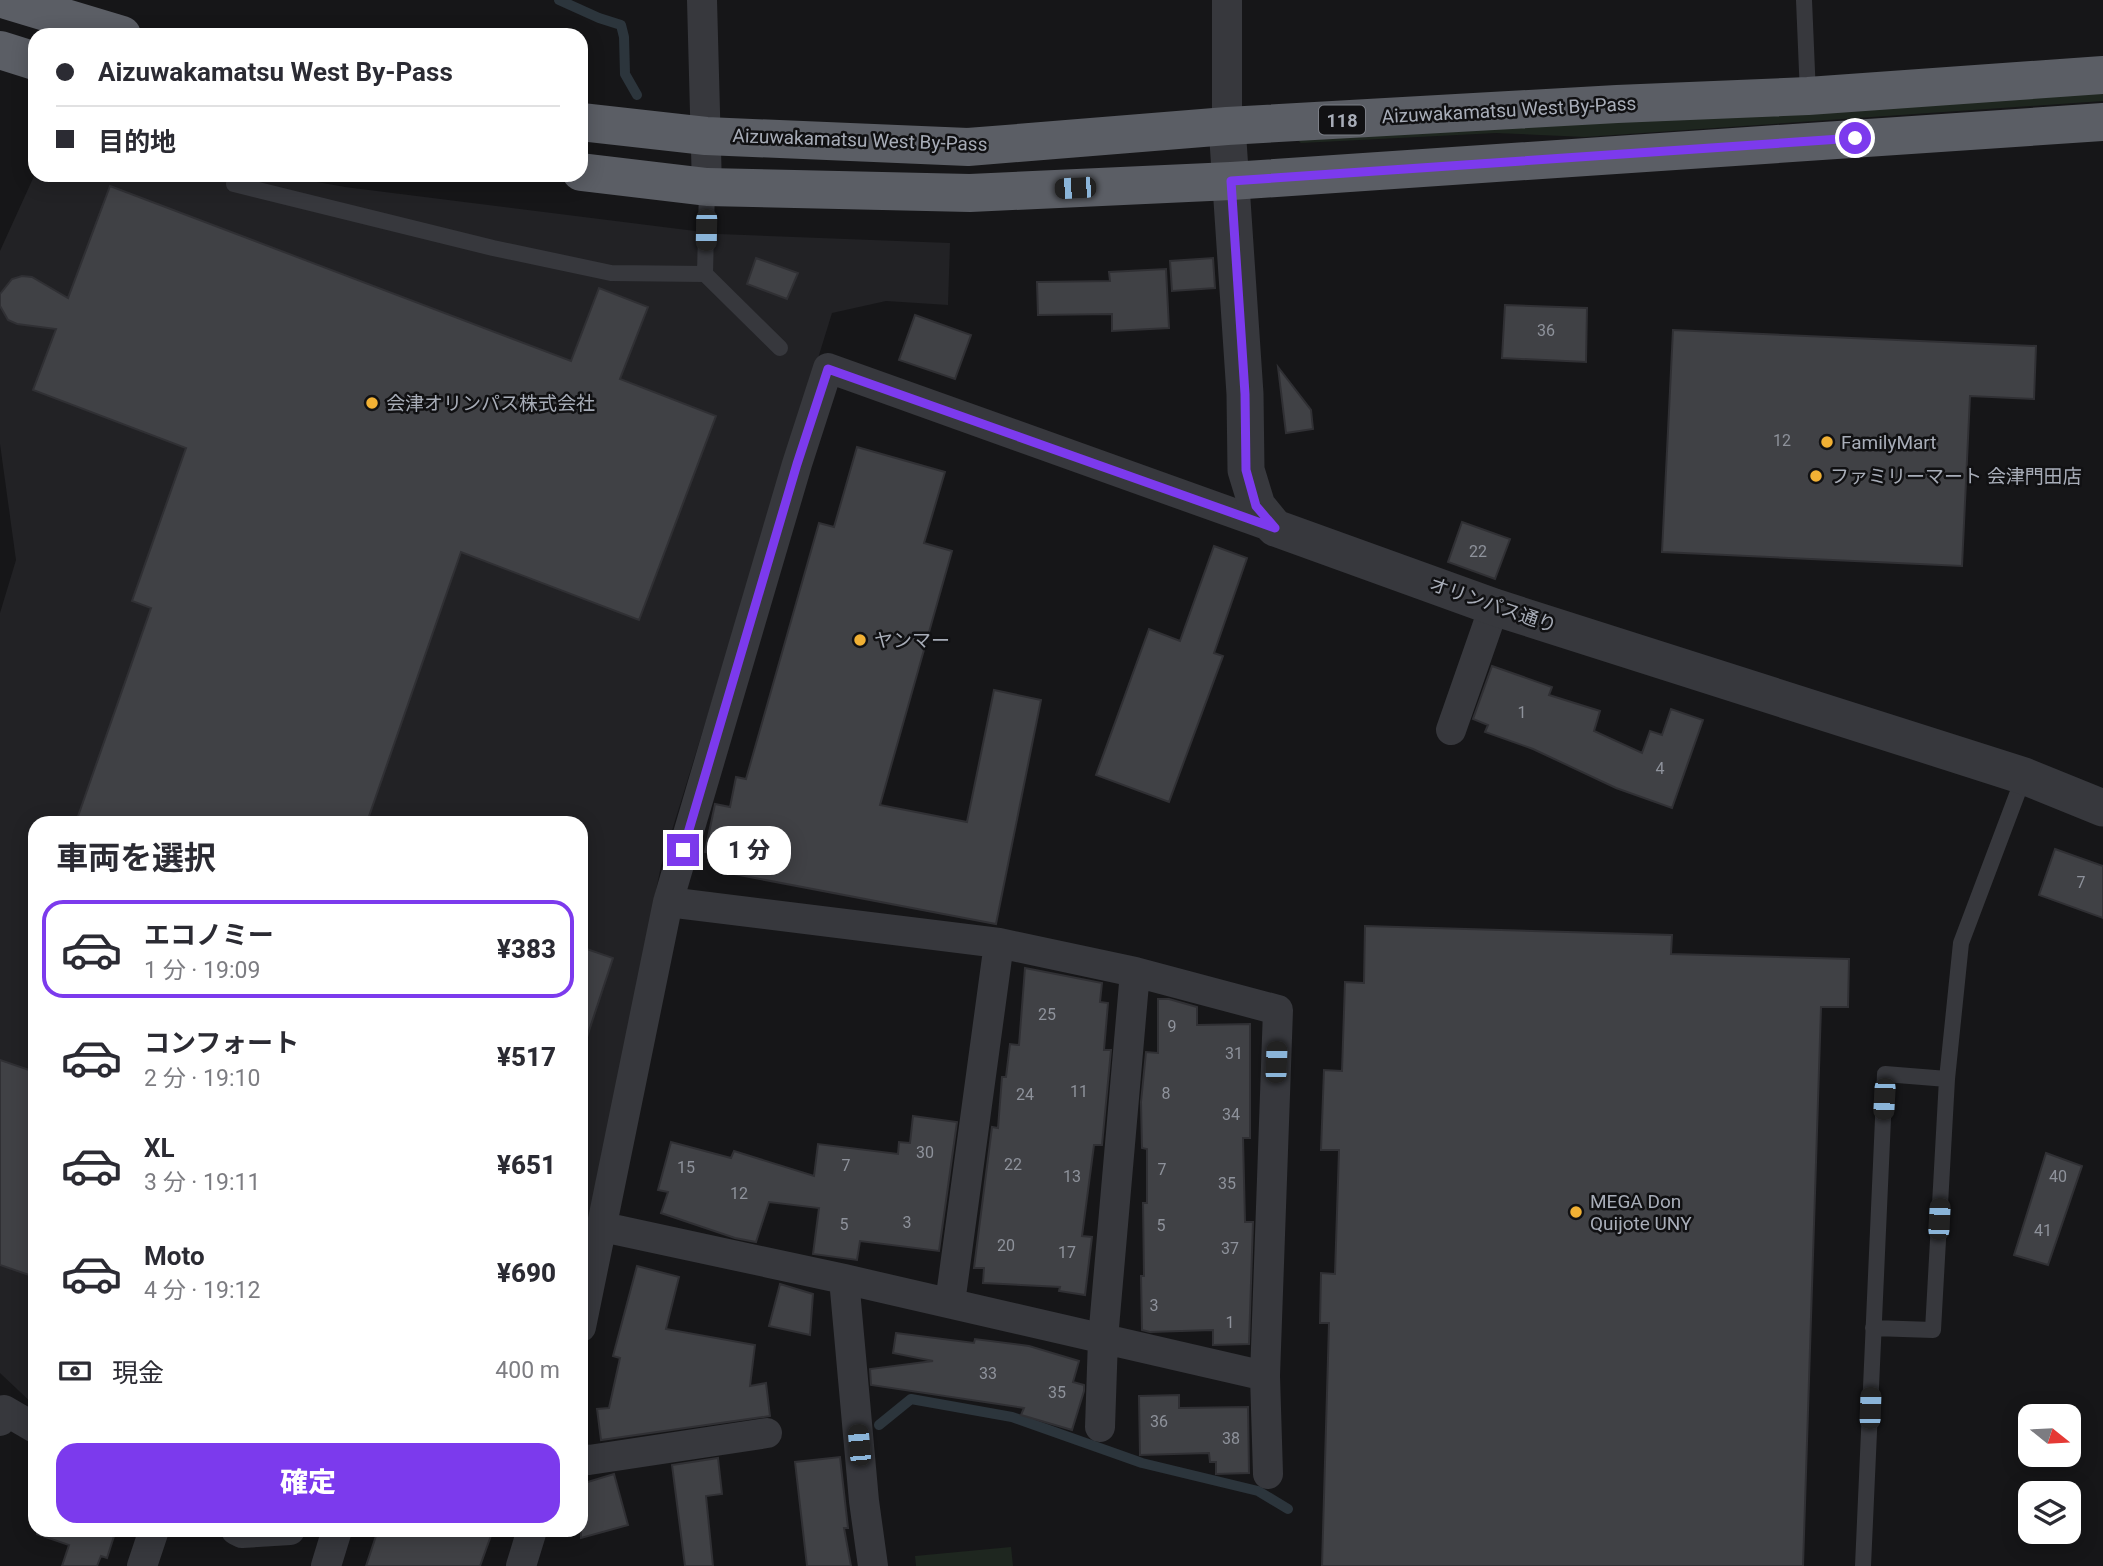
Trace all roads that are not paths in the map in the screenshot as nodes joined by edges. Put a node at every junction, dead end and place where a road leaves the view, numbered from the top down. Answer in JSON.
{"nodes":[{"id":1,"x":6,"y":0,"type":"edge"},
{"id":2,"x":702,"y":0,"type":"edge"},
{"id":3,"x":1227,"y":0,"type":"edge"},
{"id":4,"x":1804,"y":0,"type":"edge"},
{"id":5,"x":99,"y":28,"type":"edge"},
{"id":6,"x":0,"y":50,"type":"edge"},
{"id":7,"x":28,"y":59,"type":"edge"},
{"id":8,"x":2103,"y":75,"type":"edge"},
{"id":9,"x":1808,"y":96,"type":"junction"},
{"id":10,"x":2103,"y":122,"type":"edge"},
{"id":11,"x":588,"y":123,"type":"edge"},
{"id":12,"x":1227,"y":126,"type":"junction"},
{"id":13,"x":706,"y":136,"type":"junction"},
{"id":14,"x":588,"y":173,"type":"edge"},
{"id":15,"x":1231,"y":181,"type":"junction"},
{"id":16,"x":234,"y":184,"type":"dead end"},
{"id":17,"x":707,"y":187,"type":"junction"},
{"id":18,"x":705,"y":274,"type":"junction"},
{"id":19,"x":780,"y":348,"type":"dead end"},
{"id":20,"x":1275,"y":528,"type":"junction"},
{"id":21,"x":1494,"y":607,"type":"junction"},
{"id":22,"x":1451,"y":730,"type":"dead end"},
{"id":23,"x":2024,"y":776,"type":"junction"},
{"id":24,"x":2103,"y":808,"type":"edge"},
{"id":25,"x":668,"y":902,"type":"junction"},
{"id":26,"x":999,"y":943,"type":"junction"},
{"id":27,"x":1135,"y":972,"type":"junction"},
{"id":28,"x":1947,"y":1079,"type":"junction"},
{"id":29,"x":603,"y":1227,"type":"junction"},
{"id":30,"x":844,"y":1279,"type":"junction"},
{"id":31,"x":588,"y":1295,"type":"edge"},
{"id":32,"x":950,"y":1303,"type":"junction"},
{"id":33,"x":1873,"y":1328,"type":"junction"},
{"id":34,"x":1103,"y":1339,"type":"junction"},
{"id":35,"x":1265,"y":1376,"type":"junction"},
{"id":36,"x":1,"y":1412,"type":"edge"},
{"id":37,"x":28,"y":1425,"type":"edge"},
{"id":38,"x":1100,"y":1427,"type":"dead end"},
{"id":39,"x":767,"y":1433,"type":"dead end"},
{"id":40,"x":588,"y":1460,"type":"edge"},
{"id":41,"x":1268,"y":1474,"type":"dead end"},
{"id":42,"x":151,"y":1537,"type":"edge"},
{"id":43,"x":335,"y":1537,"type":"edge"},
{"id":44,"x":530,"y":1537,"type":"edge"},
{"id":45,"x":142,"y":1566,"type":"edge"},
{"id":46,"x":326,"y":1566,"type":"edge"},
{"id":47,"x":521,"y":1566,"type":"edge"},
{"id":48,"x":873,"y":1566,"type":"edge"},
{"id":49,"x":1863,"y":1566,"type":"edge"}],
"edges":[{"from":1,"to":5,"type":"highway"},
{"from":2,"to":13,"type":"street"},
{"from":3,"to":12,"type":"street"},
{"from":4,"to":9,"type":"lane"},
{"from":6,"to":7,"type":"highway"},
{"from":8,"to":9,"type":"highway","name":"Aizuwakamatsu West By-Pass","number":"118"},
{"from":9,"to":12,"type":"highway","name":"Aizuwakamatsu West By-Pass","number":"118"},
{"from":10,"to":15,"type":"highway"},
{"from":11,"to":13,"type":"highway","name":"Aizuwakamatsu West By-Pass","number":"118"},
{"from":12,"to":13,"type":"highway","name":"Aizuwakamatsu West By-Pass","number":"118"},
{"from":12,"to":15,"type":"street"},
{"from":13,"to":17,"type":"street"},
{"from":14,"to":17,"type":"highway"},
{"from":15,"to":17,"type":"highway"},
{"from":15,"to":20,"type":"street"},
{"from":16,"to":18,"type":"lane"},
{"from":17,"to":18,"type":"lane"},
{"from":18,"to":19,"type":"lane"},
{"from":20,"to":21,"type":"street","name":"オリンパス通り"},
{"from":20,"to":25,"type":"street"},
{"from":21,"to":22,"type":"street"},
{"from":21,"to":23,"type":"street","name":"オリンパス通り"},
{"from":23,"to":24,"type":"street","name":"オリンパス通り"},
{"from":23,"to":28,"type":"lane"},
{"from":25,"to":26,"type":"street"},
{"from":25,"to":29,"type":"street"},
{"from":26,"to":27,"type":"street"},
{"from":26,"to":32,"type":"street"},
{"from":27,"to":34,"type":"street"},
{"from":27,"to":35,"type":"street"},
{"from":28,"to":33,"type":"lane"},
{"from":28,"to":33,"type":"lane"},
{"from":29,"to":30,"type":"street"},
{"from":29,"to":31,"type":"street"},
{"from":30,"to":32,"type":"street"},
{"from":30,"to":48,"type":"street"},
{"from":32,"to":34,"type":"street"},
{"from":33,"to":49,"type":"lane"},
{"from":34,"to":35,"type":"street"},
{"from":34,"to":38,"type":"street"},
{"from":35,"to":41,"type":"street"},
{"from":36,"to":37,"type":"street"},
{"from":39,"to":40,"type":"street"},
{"from":42,"to":45,"type":"street"},
{"from":43,"to":46,"type":"street"},
{"from":44,"to":47,"type":"street"}]}
